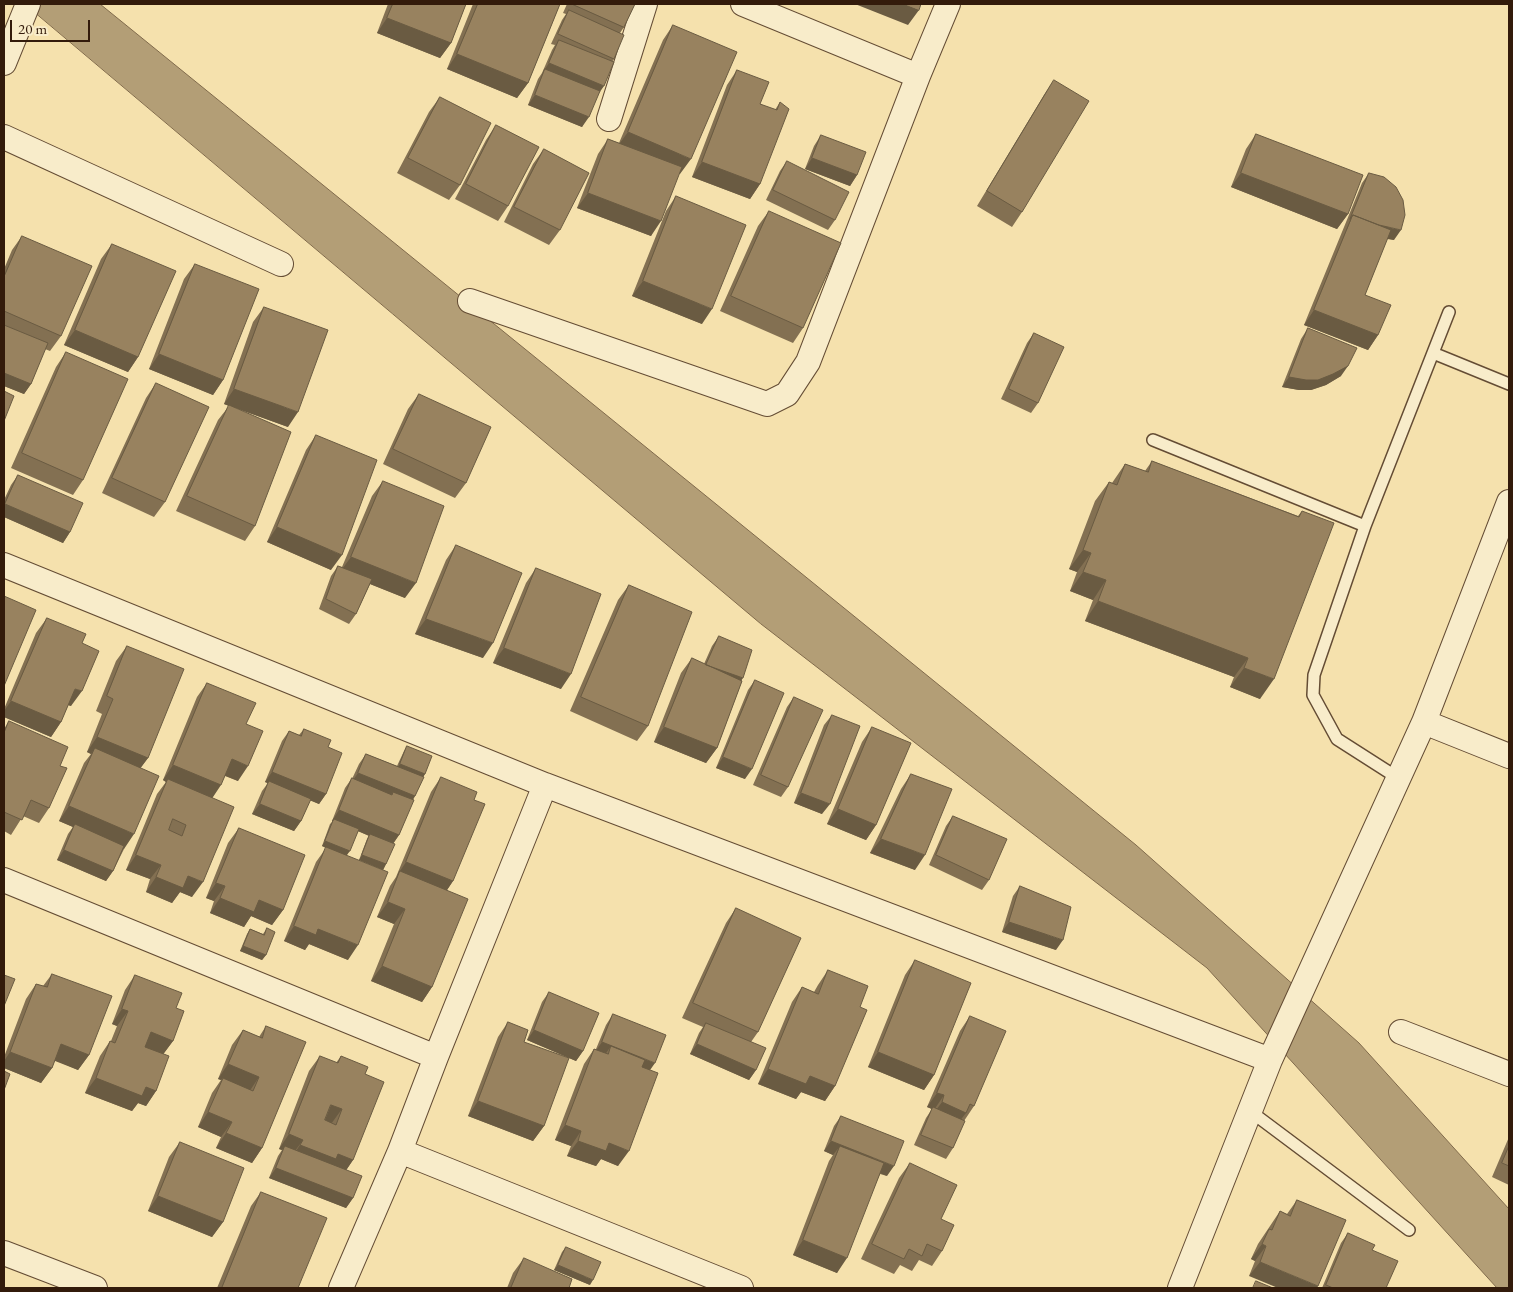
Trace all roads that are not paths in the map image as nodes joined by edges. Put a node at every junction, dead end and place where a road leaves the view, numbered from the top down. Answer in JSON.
{"nodes":[{"id":1,"x":645,"y":4,"type":"edge"},
{"id":2,"x":743,"y":4,"type":"edge"},
{"id":3,"x":948,"y":4,"type":"edge"},
{"id":4,"x":27,"y":6,"type":"edge"},
{"id":5,"x":4,"y":63,"type":"edge"},
{"id":6,"x":918,"y":76,"type":"junction"},
{"id":7,"x":609,"y":119,"type":"dead end"},
{"id":8,"x":4,"y":137,"type":"edge"},
{"id":9,"x":281,"y":264,"type":"dead end"},
{"id":10,"x":470,"y":301,"type":"dead end"},
{"id":11,"x":1449,"y":312,"type":"dead end"},
{"id":12,"x":1433,"y":353,"type":"junction"},
{"id":13,"x":1509,"y":384,"type":"edge"},
{"id":14,"x":1153,"y":440,"type":"dead end"},
{"id":15,"x":1509,"y":502,"type":"edge"},
{"id":16,"x":1365,"y":526,"type":"junction"},
{"id":17,"x":4,"y":565,"type":"edge"},
{"id":18,"x":1424,"y":722,"type":"junction"},
{"id":19,"x":1509,"y":756,"type":"edge"},
{"id":20,"x":1398,"y":778,"type":"junction"},
{"id":21,"x":545,"y":785,"type":"junction"},
{"id":22,"x":4,"y":880,"type":"edge"},
{"id":23,"x":1401,"y":1032,"type":"dead end"},
{"id":24,"x":436,"y":1057,"type":"junction"},
{"id":25,"x":1272,"y":1057,"type":"junction"},
{"id":26,"x":1509,"y":1074,"type":"edge"},
{"id":27,"x":1250,"y":1112,"type":"junction"},
{"id":28,"x":400,"y":1151,"type":"junction"},
{"id":29,"x":1409,"y":1230,"type":"dead end"},
{"id":30,"x":4,"y":1254,"type":"edge"},
{"id":31,"x":94,"y":1288,"type":"edge"},
{"id":32,"x":341,"y":1288,"type":"edge"},
{"id":33,"x":741,"y":1288,"type":"edge"},
{"id":34,"x":1180,"y":1288,"type":"edge"}],
"edges":[{"from":1,"to":7,"type":"street"},
{"from":2,"to":6,"type":"street"},
{"from":3,"to":6,"type":"street"},
{"from":4,"to":5,"type":"street"},
{"from":6,"to":10,"type":"street"},
{"from":8,"to":9,"type":"street"},
{"from":11,"to":12,"type":"lane"},
{"from":12,"to":13,"type":"lane"},
{"from":12,"to":16,"type":"lane"},
{"from":14,"to":16,"type":"lane"},
{"from":15,"to":18,"type":"street"},
{"from":16,"to":20,"type":"lane"},
{"from":17,"to":21,"type":"street"},
{"from":18,"to":19,"type":"street"},
{"from":18,"to":20,"type":"street"},
{"from":20,"to":25,"type":"street"},
{"from":21,"to":24,"type":"street"},
{"from":21,"to":25,"type":"street"},
{"from":22,"to":24,"type":"street"},
{"from":23,"to":26,"type":"street"},
{"from":24,"to":28,"type":"street"},
{"from":25,"to":27,"type":"street"},
{"from":27,"to":29,"type":"lane"},
{"from":27,"to":34,"type":"street"},
{"from":28,"to":32,"type":"street"},
{"from":28,"to":33,"type":"street"},
{"from":30,"to":31,"type":"street"}]}
